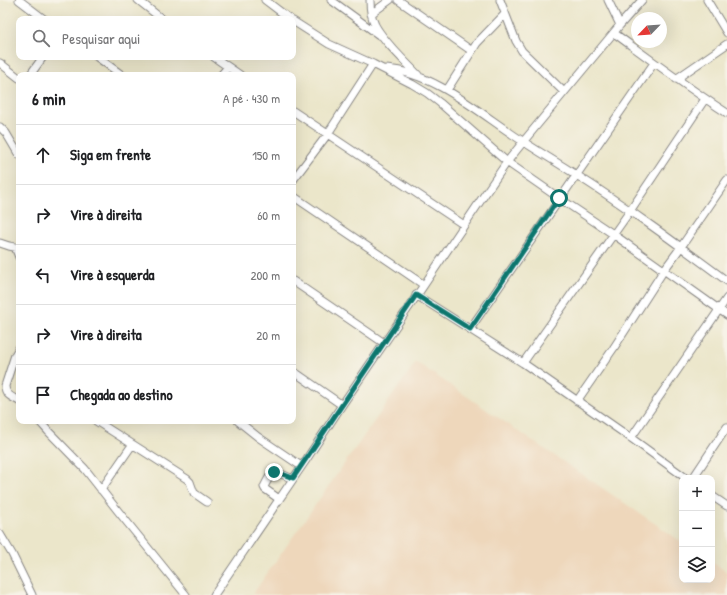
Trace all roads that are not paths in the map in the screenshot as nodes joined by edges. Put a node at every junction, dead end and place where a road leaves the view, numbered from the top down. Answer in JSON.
{"nodes":[{"id":1,"x":19,"y":0,"type":"edge"},
{"id":2,"x":138,"y":0,"type":"edge"},
{"id":3,"x":266,"y":0,"type":"edge"},
{"id":4,"x":331,"y":0,"type":"edge"},
{"id":5,"x":370,"y":0,"type":"edge"},
{"id":6,"x":390,"y":0,"type":"edge"},
{"id":7,"x":398,"y":0,"type":"edge"},
{"id":8,"x":500,"y":0,"type":"edge"},
{"id":9,"x":608,"y":0,"type":"edge"},
{"id":10,"x":642,"y":0,"type":"edge"},
{"id":11,"x":707,"y":0,"type":"edge"},
{"id":12,"x":371,"y":14,"type":"junction"},
{"id":13,"x":505,"y":14,"type":"junction"},
{"id":14,"x":40,"y":16,"type":"edge"},
{"id":15,"x":158,"y":16,"type":"edge"},
{"id":16,"x":286,"y":16,"type":"edge"},
{"id":17,"x":296,"y":23,"type":"edge"},
{"id":18,"x":620,"y":25,"type":"junction"},
{"id":19,"x":614,"y":33,"type":"junction"},
{"id":20,"x":727,"y":33,"type":"edge"},
{"id":21,"x":384,"y":39,"type":"junction"},
{"id":22,"x":727,"y":44,"type":"edge"},
{"id":23,"x":472,"y":51,"type":"junction"},
{"id":24,"x":41,"y":60,"type":"edge"},
{"id":25,"x":101,"y":60,"type":"edge"},
{"id":26,"x":219,"y":60,"type":"edge"},
{"id":27,"x":0,"y":63,"type":"edge"},
{"id":28,"x":654,"y":63,"type":"junction"},
{"id":29,"x":374,"y":64,"type":"junction"},
{"id":30,"x":228,"y":66,"type":"junction"},
{"id":31,"x":384,"y":69,"type":"junction"},
{"id":32,"x":32,"y":72,"type":"edge"},
{"id":33,"x":118,"y":72,"type":"edge"},
{"id":34,"x":223,"y":72,"type":"edge"},
{"id":35,"x":236,"y":72,"type":"edge"},
{"id":36,"x":16,"y":76,"type":"edge"},
{"id":37,"x":419,"y":77,"type":"junction"},
{"id":38,"x":676,"y":79,"type":"junction"},
{"id":39,"x":447,"y":90,"type":"junction"},
{"id":40,"x":564,"y":92,"type":"junction"},
{"id":41,"x":705,"y":99,"type":"junction"},
{"id":42,"x":727,"y":112,"type":"edge"},
{"id":43,"x":296,"y":113,"type":"edge"},
{"id":44,"x":0,"y":127,"type":"edge"},
{"id":45,"x":327,"y":134,"type":"junction"},
{"id":46,"x":523,"y":142,"type":"junction"},
{"id":47,"x":16,"y":150,"type":"edge"},
{"id":48,"x":507,"y":162,"type":"junction"},
{"id":49,"x":576,"y":174,"type":"junction"},
{"id":50,"x":296,"y":176,"type":"edge"},
{"id":51,"x":727,"y":180,"type":"edge"},
{"id":52,"x":296,"y":198,"type":"edge"},
{"id":53,"x":559,"y":198,"type":"junction"},
{"id":54,"x":630,"y":211,"type":"junction"},
{"id":55,"x":464,"y":225,"type":"junction"},
{"id":56,"x":613,"y":234,"type":"junction"},
{"id":57,"x":0,"y":243,"type":"edge"},
{"id":58,"x":16,"y":247,"type":"edge"},
{"id":59,"x":681,"y":247,"type":"junction"},
{"id":60,"x":664,"y":270,"type":"junction"},
{"id":61,"x":727,"y":281,"type":"edge"},
{"id":62,"x":296,"y":283,"type":"edge"},
{"id":63,"x":424,"y":285,"type":"junction"},
{"id":64,"x":416,"y":295,"type":"junction"},
{"id":65,"x":727,"y":298,"type":"edge"},
{"id":66,"x":719,"y":309,"type":"junction"},
{"id":67,"x":727,"y":315,"type":"edge"},
{"id":68,"x":470,"y":329,"type":"junction"},
{"id":69,"x":384,"y":343,"type":"junction"},
{"id":70,"x":16,"y":353,"type":"edge"},
{"id":71,"x":523,"y":363,"type":"junction"},
{"id":72,"x":296,"y":373,"type":"edge"},
{"id":73,"x":16,"y":399,"type":"edge"},
{"id":74,"x":577,"y":401,"type":"junction"},
{"id":75,"x":342,"y":405,"type":"junction"},
{"id":76,"x":42,"y":424,"type":"edge"},
{"id":77,"x":100,"y":424,"type":"edge"},
{"id":78,"x":242,"y":424,"type":"edge"},
{"id":79,"x":727,"y":427,"type":"edge"},
{"id":80,"x":631,"y":438,"type":"junction"},
{"id":81,"x":132,"y":445,"type":"junction"},
{"id":82,"x":301,"y":466,"type":"junction"},
{"id":83,"x":682,"y":475,"type":"edge"},
{"id":84,"x":695,"y":475,"type":"edge"},
{"id":85,"x":293,"y":478,"type":"junction"},
{"id":86,"x":101,"y":490,"type":"junction"},
{"id":87,"x":715,"y":498,"type":"edge"},
{"id":88,"x":279,"y":499,"type":"junction"},
{"id":89,"x":208,"y":502,"type":"dead end"},
{"id":90,"x":727,"y":506,"type":"edge"},
{"id":91,"x":0,"y":534,"type":"edge"},
{"id":92,"x":32,"y":595,"type":"edge"},
{"id":93,"x":186,"y":595,"type":"edge"},
{"id":94,"x":214,"y":595,"type":"edge"}],
"edges":[{"from":1,"to":14,"type":"street"},
{"from":2,"to":15,"type":"street"},
{"from":3,"to":16,"type":"street"},
{"from":4,"to":21,"type":"street"},
{"from":5,"to":12,"type":"street"},
{"from":6,"to":12,"type":"street"},
{"from":7,"to":23,"type":"street"},
{"from":8,"to":13,"type":"street"},
{"from":9,"to":18,"type":"street"},
{"from":10,"to":18,"type":"street"},
{"from":11,"to":20,"type":"street"},
{"from":12,"to":21,"type":"street"},
{"from":13,"to":23,"type":"street"},
{"from":13,"to":40,"type":"street"},
{"from":17,"to":29,"type":"street"},
{"from":18,"to":19,"type":"street"},
{"from":19,"to":28,"type":"street"},
{"from":19,"to":40,"type":"street"},
{"from":21,"to":37,"type":"street"},
{"from":22,"to":38,"type":"street"},
{"from":23,"to":39,"type":"street"},
{"from":24,"to":32,"type":"street"},
{"from":25,"to":33,"type":"street"},
{"from":26,"to":30,"type":"street"},
{"from":27,"to":36,"type":"street"},
{"from":28,"to":38,"type":"street"},
{"from":28,"to":49,"type":"street"},
{"from":29,"to":31,"type":"street"},
{"from":29,"to":45,"type":"street"},
{"from":30,"to":34,"type":"street"},
{"from":30,"to":35,"type":"street"},
{"from":31,"to":37,"type":"street"},
{"from":31,"to":48,"type":"street"},
{"from":37,"to":39,"type":"street"},
{"from":38,"to":41,"type":"street"},
{"from":39,"to":46,"type":"street"},
{"from":40,"to":46,"type":"street"},
{"from":41,"to":42,"type":"street"},
{"from":41,"to":54,"type":"street"},
{"from":43,"to":45,"type":"street"},
{"from":44,"to":47,"type":"street"},
{"from":45,"to":50,"type":"street"},
{"from":45,"to":55,"type":"street"},
{"from":46,"to":48,"type":"street"},
{"from":46,"to":49,"type":"street"},
{"from":48,"to":53,"type":"street"},
{"from":48,"to":55,"type":"street"},
{"from":49,"to":53,"type":"street"},
{"from":49,"to":54,"type":"street"},
{"from":51,"to":59,"type":"street"},
{"from":52,"to":63,"type":"street"},
{"from":53,"to":56,"type":"street"},
{"from":53,"to":68,"type":"street"},
{"from":54,"to":56,"type":"street"},
{"from":54,"to":59,"type":"street"},
{"from":55,"to":63,"type":"street"},
{"from":56,"to":60,"type":"street"},
{"from":56,"to":71,"type":"street"},
{"from":57,"to":58,"type":"street"},
{"from":59,"to":60,"type":"street"},
{"from":59,"to":61,"type":"street"},
{"from":60,"to":66,"type":"street"},
{"from":60,"to":74,"type":"street"},
{"from":62,"to":69,"type":"street"},
{"from":63,"to":64,"type":"street"},
{"from":64,"to":68,"type":"street"},
{"from":64,"to":69,"type":"street"},
{"from":65,"to":66,"type":"street"},
{"from":66,"to":67,"type":"street"},
{"from":66,"to":80,"type":"street"},
{"from":68,"to":71,"type":"street"},
{"from":69,"to":75,"type":"street"},
{"from":70,"to":73,"type":"street"},
{"from":71,"to":74,"type":"street"},
{"from":72,"to":75,"type":"street"},
{"from":74,"to":80,"type":"street"},
{"from":75,"to":82,"type":"street"},
{"from":76,"to":86,"type":"street"},
{"from":77,"to":81,"type":"street"},
{"from":78,"to":82,"type":"street"},
{"from":79,"to":84,"type":"street"},
{"from":80,"to":83,"type":"street"},
{"from":81,"to":86,"type":"street"},
{"from":81,"to":89,"type":"street"},
{"from":82,"to":85,"type":"street"},
{"from":85,"to":88,"type":"street"},
{"from":85,"to":88,"type":"street"},
{"from":86,"to":93,"type":"street"},
{"from":87,"to":90,"type":"street"},
{"from":88,"to":94,"type":"street"},
{"from":91,"to":92,"type":"street"}]}
